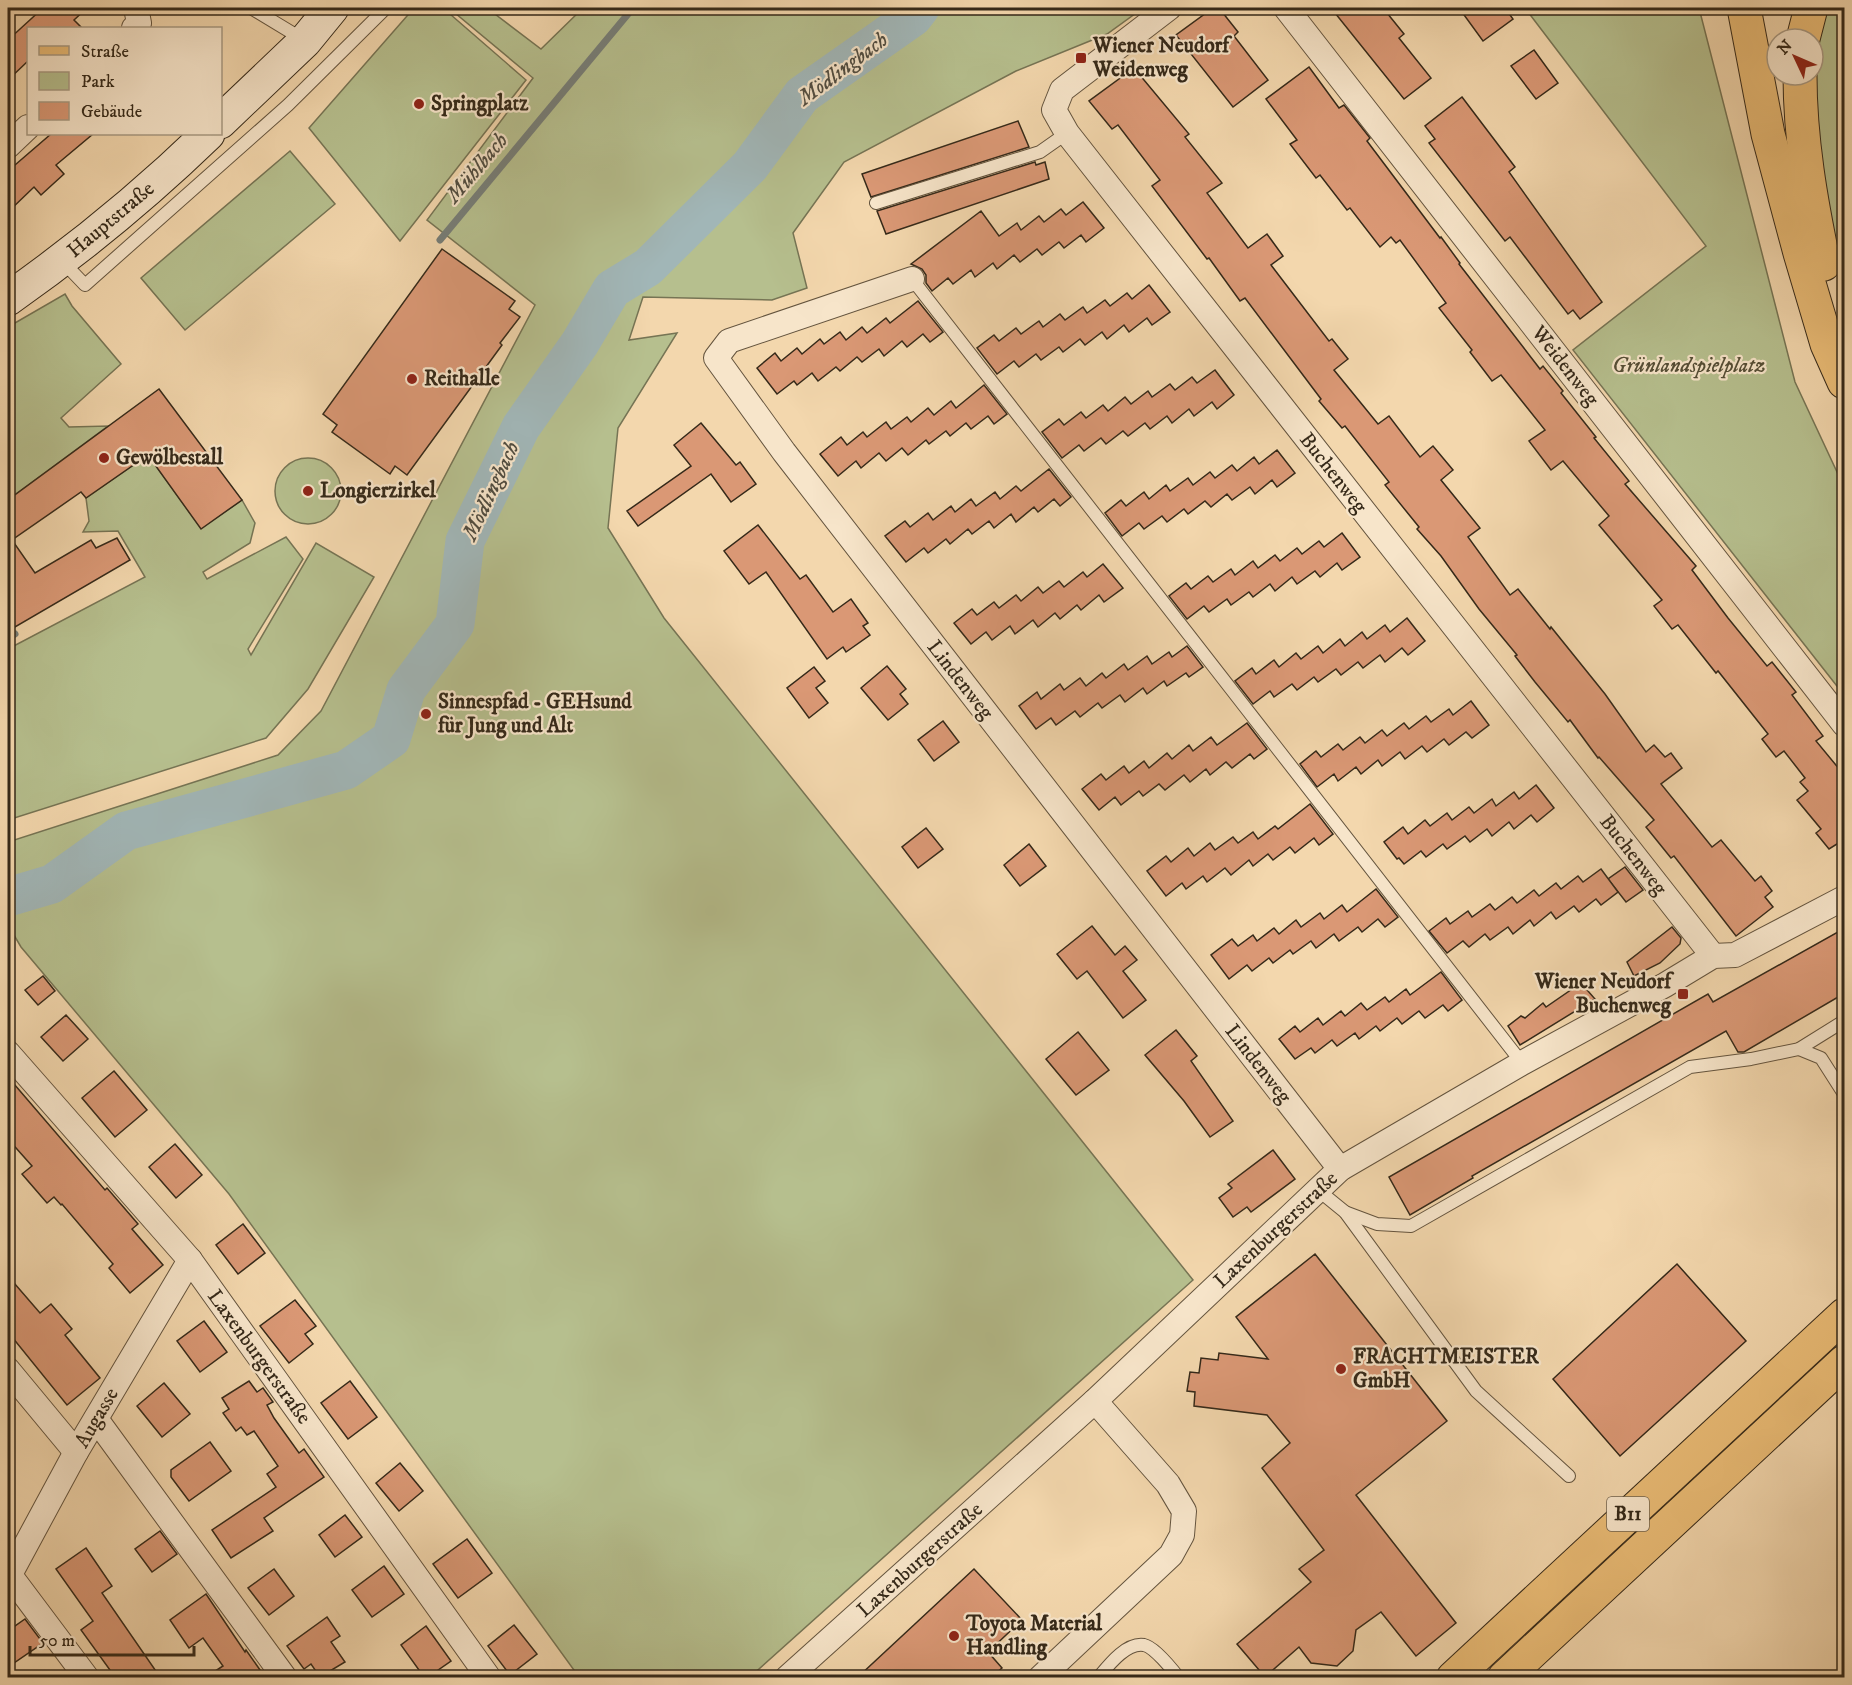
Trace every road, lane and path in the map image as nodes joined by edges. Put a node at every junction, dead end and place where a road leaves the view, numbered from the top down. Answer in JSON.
{"nodes":[{"id":1,"x":136,"y":8,"type":"edge"},
{"id":2,"x":251,"y":8,"type":"edge"},
{"id":3,"x":332,"y":8,"type":"edge"},
{"id":4,"x":386,"y":8,"type":"edge"},
{"id":5,"x":1169,"y":8,"type":"edge"},
{"id":6,"x":1286,"y":8,"type":"edge"},
{"id":7,"x":1744,"y":8,"type":"edge"},
{"id":8,"x":1811,"y":8,"type":"edge"},
{"id":9,"x":135,"y":27,"type":"edge"},
{"id":10,"x":1806,"y":27,"type":"edge"},
{"id":11,"x":305,"y":41,"type":"junction"},
{"id":12,"x":1800,"y":87,"type":"edge"},
{"id":13,"x":222,"y":120,"type":"edge"},
{"id":14,"x":27,"y":127,"type":"edge"},
{"id":15,"x":1067,"y":133,"type":"junction"},
{"id":16,"x":207,"y":135,"type":"edge"},
{"id":17,"x":8,"y":146,"type":"edge"},
{"id":18,"x":876,"y":203,"type":"dead end"},
{"id":19,"x":62,"y":261,"type":"junction"},
{"id":20,"x":912,"y":279,"type":"joint"},
{"id":21,"x":8,"y":299,"type":"edge"},
{"id":22,"x":1845,"y":342,"type":"edge"},
{"id":23,"x":1845,"y":382,"type":"edge"},
{"id":24,"x":1845,"y":724,"type":"edge"},
{"id":25,"x":1845,"y":898,"type":"edge"},
{"id":26,"x":1713,"y":956,"type":"junction"},
{"id":27,"x":1845,"y":1021,"type":"edge"},
{"id":28,"x":1799,"y":1049,"type":"junction"},
{"id":29,"x":8,"y":1053,"type":"edge"},
{"id":30,"x":1522,"y":1063,"type":"junction"},
{"id":31,"x":1845,"y":1094,"type":"edge"},
{"id":32,"x":1340,"y":1169,"type":"junction"},
{"id":33,"x":1318,"y":1190,"type":"junction"},
{"id":34,"x":1345,"y":1212,"type":"junction"},
{"id":35,"x":190,"y":1260,"type":"junction"},
{"id":36,"x":1845,"y":1315,"type":"edge"},
{"id":37,"x":1845,"y":1362,"type":"edge"},
{"id":38,"x":8,"y":1370,"type":"edge"},
{"id":39,"x":1095,"y":1401,"type":"junction"},
{"id":40,"x":96,"y":1419,"type":"junction"},
{"id":41,"x":76,"y":1452,"type":"junction"},
{"id":42,"x":1569,"y":1476,"type":"dead end"},
{"id":43,"x":8,"y":1576,"type":"edge"},
{"id":44,"x":87,"y":1677,"type":"edge"},
{"id":45,"x":285,"y":1677,"type":"edge"},
{"id":46,"x":489,"y":1677,"type":"edge"},
{"id":47,"x":787,"y":1677,"type":"edge"},
{"id":48,"x":1040,"y":1677,"type":"edge"},
{"id":49,"x":1098,"y":1677,"type":"edge"},
{"id":50,"x":1179,"y":1677,"type":"edge"},
{"id":51,"x":1453,"y":1677,"type":"edge"},
{"id":52,"x":1504,"y":1677,"type":"edge"}],
"edges":[{"from":1,"to":9,"type":"street"},
{"from":2,"to":11,"type":"lane"},
{"from":3,"to":11,"type":"street"},
{"from":4,"to":19,"type":"lane"},
{"from":5,"to":15,"type":"street","name":"Buchenweg"},
{"from":6,"to":24,"type":"street","name":"Weidenweg"},
{"from":7,"to":23,"type":"main road"},
{"from":8,"to":10,"type":"main road"},
{"from":11,"to":13,"type":"street"},
{"from":12,"to":22,"type":"main road"},
{"from":14,"to":17,"type":"street"},
{"from":15,"to":18,"type":"lane"},
{"from":15,"to":26,"type":"street","name":"Buchenweg"},
{"from":16,"to":19,"type":"street","name":"Hauptstraße"},
{"from":19,"to":21,"type":"street","name":"Hauptstraße"},
{"from":20,"to":30,"type":"lane"},
{"from":20,"to":32,"type":"street","name":"Lindenweg"},
{"from":25,"to":26,"type":"street","name":"Laxenburgerstraße"},
{"from":26,"to":30,"type":"street","name":"Laxenburgerstraße"},
{"from":27,"to":28,"type":"lane"},
{"from":28,"to":31,"type":"lane"},
{"from":28,"to":34,"type":"lane"},
{"from":29,"to":35,"type":"street","name":"Laxenburgerstraße"},
{"from":30,"to":32,"type":"street","name":"Laxenburgerstraße"},
{"from":32,"to":33,"type":"street","name":"Laxenburgerstraße"},
{"from":33,"to":34,"type":"lane"},
{"from":33,"to":39,"type":"street","name":"Laxenburgerstraße"},
{"from":34,"to":42,"type":"lane"},
{"from":35,"to":40,"type":"street","name":"Augasse"},
{"from":35,"to":46,"type":"street","name":"Laxenburgerstraße"},
{"from":36,"to":51,"type":"main road","number":"B11"},
{"from":37,"to":52,"type":"main road","number":"B11"},
{"from":38,"to":41,"type":"street"},
{"from":39,"to":47,"type":"street","name":"Laxenburgerstraße"},
{"from":39,"to":48,"type":"street"},
{"from":40,"to":41,"type":"street","name":"Augasse"},
{"from":40,"to":45,"type":"street"},
{"from":41,"to":43,"type":"street","name":"Augasse"},
{"from":43,"to":44,"type":"street"},
{"from":49,"to":50,"type":"lane"}]}
